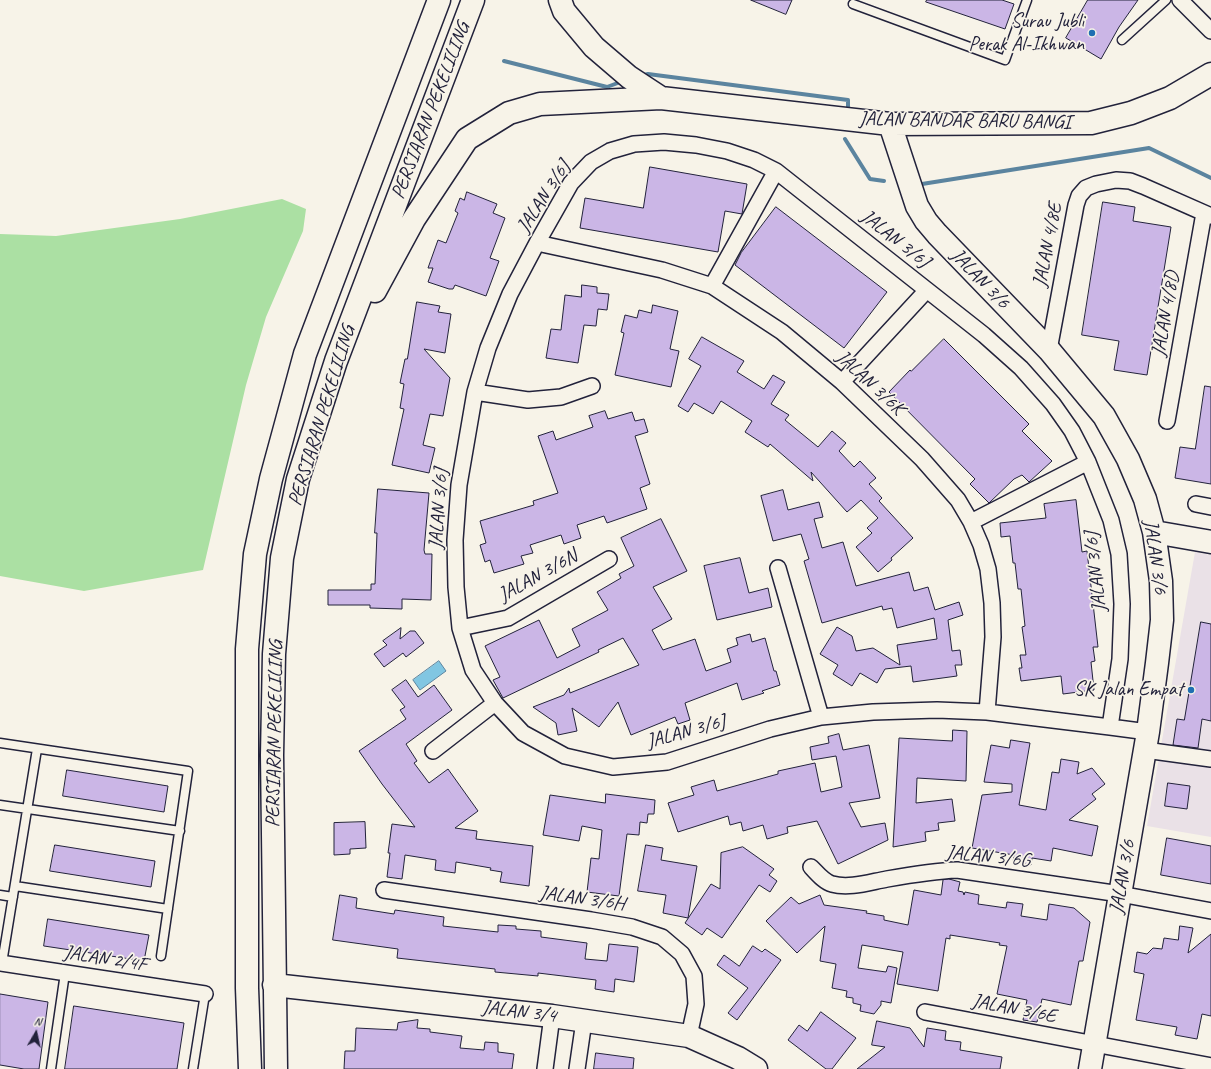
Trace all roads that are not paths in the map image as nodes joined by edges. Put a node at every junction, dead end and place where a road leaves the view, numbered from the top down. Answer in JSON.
{"nodes":[{"id":1,"x":439,"y":0,"type":"edge"},
{"id":2,"x":473,"y":0,"type":"edge"},
{"id":3,"x":560,"y":0,"type":"edge"},
{"id":4,"x":1027,"y":0,"type":"edge"},
{"id":5,"x":1166,"y":0,"type":"edge"},
{"id":6,"x":1180,"y":0,"type":"edge"},
{"id":7,"x":853,"y":4,"type":"dead end"},
{"id":8,"x":1211,"y":32,"type":"edge"},
{"id":9,"x":1122,"y":40,"type":"dead end"},
{"id":10,"x":1211,"y":74,"type":"edge"},
{"id":11,"x":661,"y":98,"type":"junction"},
{"id":12,"x":890,"y":124,"type":"junction"},
{"id":13,"x":776,"y":171,"type":"junction"},
{"id":14,"x":1208,"y":214,"type":"edge"},
{"id":15,"x":537,"y":243,"type":"junction"},
{"id":16,"x":712,"y":286,"type":"junction"},
{"id":17,"x":927,"y":290,"type":"junction"},
{"id":18,"x":1049,"y":350,"type":"junction"},
{"id":19,"x":336,"y":360,"type":"junction"},
{"id":20,"x":842,"y":382,"type":"junction"},
{"id":21,"x":592,"y":386,"type":"dead end"},
{"id":22,"x":475,"y":392,"type":"junction"},
{"id":23,"x":1167,"y":421,"type":"dead end"},
{"id":24,"x":1088,"y":462,"type":"junction"},
{"id":25,"x":1196,"y":504,"type":"dead end"},
{"id":26,"x":1211,"y":507,"type":"edge"},
{"id":27,"x":971,"y":522,"type":"junction"},
{"id":28,"x":1154,"y":532,"type":"junction"},
{"id":29,"x":1211,"y":542,"type":"edge"},
{"id":30,"x":609,"y":559,"type":"dead end"},
{"id":31,"x":778,"y":568,"type":"dead end"},
{"id":32,"x":460,"y":628,"type":"junction"},
{"id":33,"x":495,"y":704,"type":"junction"},
{"id":34,"x":986,"y":712,"type":"junction"},
{"id":35,"x":821,"y":716,"type":"junction"},
{"id":36,"x":1110,"y":726,"type":"junction"},
{"id":37,"x":1147,"y":741,"type":"junction"},
{"id":38,"x":0,"y":743,"type":"edge"},
{"id":39,"x":37,"y":749,"type":"junction"},
{"id":40,"x":433,"y":751,"type":"dead end"},
{"id":41,"x":1211,"y":759,"type":"edge"},
{"id":42,"x":0,"y":806,"type":"edge"},
{"id":43,"x":27,"y":809,"type":"junction"},
{"id":44,"x":180,"y":831,"type":"junction"},
{"id":45,"x":811,"y":867,"type":"dead end"},
{"id":46,"x":15,"y":886,"type":"junction"},
{"id":47,"x":384,"y":890,"type":"dead end"},
{"id":48,"x":1120,"y":894,"type":"junction"},
{"id":49,"x":0,"y":895,"type":"edge"},
{"id":50,"x":13,"y":897,"type":"junction"},
{"id":51,"x":168,"y":908,"type":"junction"},
{"id":52,"x":1211,"y":911,"type":"edge"},
{"id":53,"x":161,"y":956,"type":"dead end"},
{"id":54,"x":1,"y":963,"type":"edge"},
{"id":55,"x":65,"y":973,"type":"junction"},
{"id":56,"x":274,"y":986,"type":"junction"},
{"id":57,"x":205,"y":994,"type":"joint"},
{"id":58,"x":925,"y":1012,"type":"dead end"},
{"id":59,"x":552,"y":1016,"type":"junction"},
{"id":60,"x":584,"y":1021,"type":"junction"},
{"id":61,"x":690,"y":1036,"type":"junction"},
{"id":62,"x":1095,"y":1045,"type":"junction"},
{"id":63,"x":1211,"y":1066,"type":"edge"},
{"id":64,"x":50,"y":1069,"type":"edge"},
{"id":65,"x":193,"y":1069,"type":"edge"},
{"id":66,"x":250,"y":1069,"type":"edge"},
{"id":67,"x":276,"y":1069,"type":"edge"},
{"id":68,"x":545,"y":1069,"type":"edge"},
{"id":69,"x":576,"y":1069,"type":"edge"},
{"id":70,"x":756,"y":1069,"type":"edge"},
{"id":71,"x":1090,"y":1069,"type":"edge"}],
"edges":[{"from":1,"to":66,"type":"street","name":"PERSIARAN PEKELILING"},
{"from":2,"to":19,"type":"street","name":"PERSIARAN PEKELILING"},
{"from":3,"to":11,"type":"street"},
{"from":4,"to":7,"type":"lane"},
{"from":5,"to":9,"type":"lane"},
{"from":6,"to":8,"type":"street"},
{"from":10,"to":12,"type":"street","name":"JALAN BANDAR BARU BANGI"},
{"from":11,"to":12,"type":"street","name":"JALAN BANDAR BARU BANGI"},
{"from":11,"to":19,"type":"street","name":"JALAN BANDAR BARU BANGI"},
{"from":12,"to":18,"type":"street","name":"JALAN 3/6"},
{"from":13,"to":15,"type":"street","name":"JALAN 3/6J"},
{"from":13,"to":16,"type":"street"},
{"from":13,"to":17,"type":"street","name":"JALAN 3/6J"},
{"from":14,"to":18,"type":"street","name":"JALAN 4/8E"},
{"from":14,"to":23,"type":"street","name":"JALAN 4/8D"},
{"from":15,"to":16,"type":"street","name":"JALAN 3/6K"},
{"from":15,"to":22,"type":"street","name":"JALAN 3/6J"},
{"from":16,"to":20,"type":"street","name":"JALAN 3/6K"},
{"from":17,"to":20,"type":"street"},
{"from":17,"to":24,"type":"street","name":"JALAN 3/6J"},
{"from":18,"to":28,"type":"street","name":"JALAN 3/6"},
{"from":19,"to":56,"type":"street","name":"PERSIARAN PEKELILING"},
{"from":20,"to":27,"type":"street","name":"JALAN 3/6K"},
{"from":21,"to":22,"type":"street"},
{"from":22,"to":32,"type":"street","name":"JALAN 3/6J"},
{"from":24,"to":27,"type":"street"},
{"from":24,"to":36,"type":"street","name":"JALAN 3/6J"},
{"from":25,"to":26,"type":"street"},
{"from":27,"to":34,"type":"street","name":"JALAN 3/6K"},
{"from":28,"to":29,"type":"street"},
{"from":28,"to":37,"type":"street","name":"JALAN 3/6"},
{"from":30,"to":32,"type":"street","name":"JALAN 3/6N"},
{"from":31,"to":35,"type":"street"},
{"from":32,"to":33,"type":"street","name":"JALAN 3/6J"},
{"from":33,"to":35,"type":"street","name":"JALAN 3/6J"},
{"from":33,"to":40,"type":"street"},
{"from":34,"to":35,"type":"street","name":"JALAN 3/6J"},
{"from":34,"to":36,"type":"street","name":"JALAN 3/6J"},
{"from":36,"to":37,"type":"street","name":"JALAN 3/6J"},
{"from":37,"to":41,"type":"street","name":"JALAN 3/6J"},
{"from":37,"to":48,"type":"street","name":"JALAN 3/6"},
{"from":38,"to":39,"type":"lane"},
{"from":39,"to":43,"type":"lane"},
{"from":39,"to":44,"type":"lane"},
{"from":42,"to":43,"type":"lane"},
{"from":43,"to":44,"type":"lane"},
{"from":43,"to":46,"type":"lane"},
{"from":44,"to":51,"type":"lane"},
{"from":45,"to":48,"type":"street","name":"JALAN 3/6G"},
{"from":46,"to":50,"type":"lane"},
{"from":46,"to":51,"type":"lane"},
{"from":47,"to":61,"type":"street","name":"JALAN 3/6H"},
{"from":48,"to":52,"type":"street","name":"JALAN 3/6G"},
{"from":48,"to":62,"type":"street","name":"JALAN 3/6"},
{"from":49,"to":50,"type":"lane"},
{"from":50,"to":54,"type":"lane"},
{"from":51,"to":53,"type":"lane"},
{"from":54,"to":55,"type":"street","name":"JALAN 2/4F"},
{"from":55,"to":57,"type":"street","name":"JALAN 2/4F"},
{"from":55,"to":64,"type":"lane"},
{"from":56,"to":59,"type":"street","name":"JALAN 3/4"},
{"from":56,"to":67,"type":"street","name":"PERSIARAN PEKELILING"},
{"from":57,"to":65,"type":"lane"},
{"from":58,"to":62,"type":"street","name":"JALAN 3/6E"},
{"from":59,"to":60,"type":"street","name":"JALAN 3/4"},
{"from":59,"to":68,"type":"street"},
{"from":60,"to":61,"type":"street","name":"JALAN 3/4"},
{"from":60,"to":69,"type":"street"},
{"from":61,"to":70,"type":"street","name":"JALAN 3/4"},
{"from":62,"to":63,"type":"street","name":"JALAN 3/6E"},
{"from":62,"to":71,"type":"street","name":"JALAN 3/6"}]}
